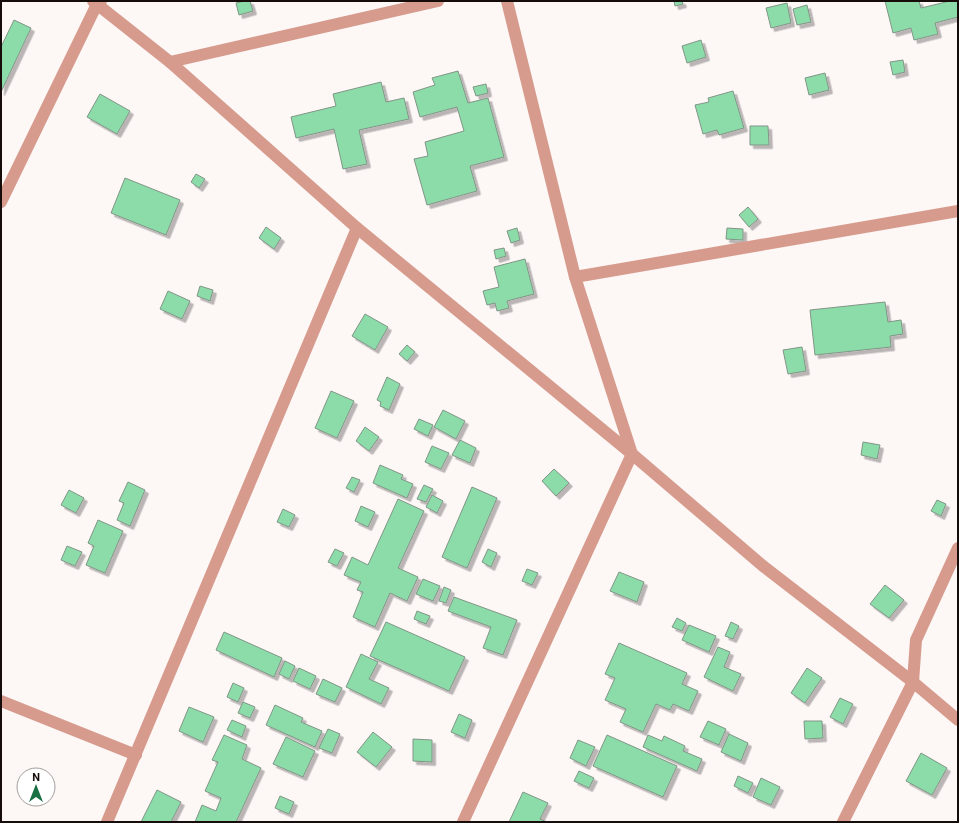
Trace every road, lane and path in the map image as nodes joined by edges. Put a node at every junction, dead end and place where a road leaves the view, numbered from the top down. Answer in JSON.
{"nodes":[{"id":1,"x":438,"y":1,"type":"edge"},
{"id":2,"x":507,"y":1,"type":"edge"},
{"id":3,"x":97,"y":2,"type":"edge"},
{"id":4,"x":170,"y":62,"type":"junction"},
{"id":5,"x":1,"y":202,"type":"edge"},
{"id":6,"x":958,"y":211,"type":"edge"},
{"id":7,"x":357,"y":228,"type":"junction"},
{"id":8,"x":575,"y":277,"type":"junction"},
{"id":9,"x":632,"y":454,"type":"junction"},
{"id":10,"x":958,"y":548,"type":"edge"},
{"id":11,"x":913,"y":682,"type":"junction"},
{"id":12,"x":1,"y":701,"type":"edge"},
{"id":13,"x":958,"y":720,"type":"edge"},
{"id":14,"x":136,"y":755,"type":"junction"},
{"id":15,"x":108,"y":822,"type":"edge"},
{"id":16,"x":463,"y":822,"type":"edge"},
{"id":17,"x":843,"y":822,"type":"edge"}],
"edges":[{"from":1,"to":4,"type":"street"},
{"from":2,"to":8,"type":"street"},
{"from":3,"to":4,"type":"street"},
{"from":3,"to":5,"type":"street"},
{"from":4,"to":7,"type":"street"},
{"from":6,"to":8,"type":"street"},
{"from":7,"to":9,"type":"street"},
{"from":7,"to":14,"type":"street"},
{"from":8,"to":9,"type":"street"},
{"from":9,"to":11,"type":"street"},
{"from":9,"to":16,"type":"street"},
{"from":10,"to":11,"type":"street"},
{"from":11,"to":13,"type":"street"},
{"from":11,"to":17,"type":"street"},
{"from":12,"to":14,"type":"street"},
{"from":14,"to":15,"type":"street"}]}
